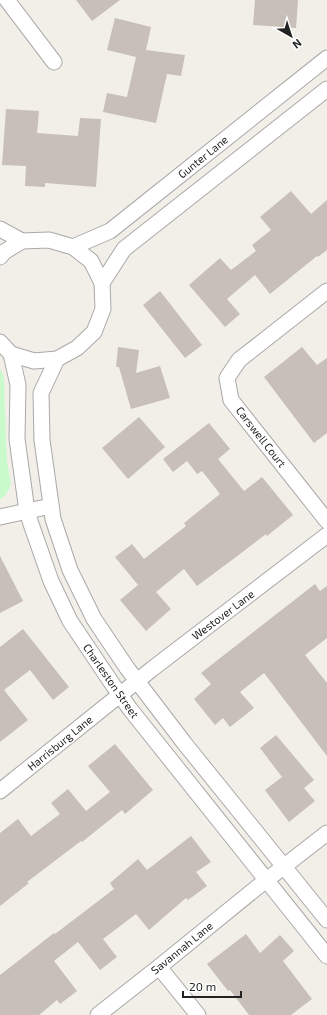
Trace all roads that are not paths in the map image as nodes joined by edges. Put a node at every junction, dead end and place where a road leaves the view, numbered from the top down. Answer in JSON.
{"nodes":[{"id":1,"x":7,"y":0,"type":"edge"},
{"id":2,"x":327,"y":58,"type":"edge"},
{"id":3,"x":54,"y":62,"type":"dead end"},
{"id":4,"x":327,"y":88,"type":"edge"},
{"id":5,"x":0,"y":229,"type":"edge"},
{"id":6,"x":22,"y":241,"type":"junction"},
{"id":7,"x":73,"y":247,"type":"junction"},
{"id":8,"x":0,"y":257,"type":"edge"},
{"id":9,"x":102,"y":283,"type":"junction"},
{"id":10,"x":327,"y":291,"type":"edge"},
{"id":11,"x":0,"y":342,"type":"edge"},
{"id":12,"x":11,"y":354,"type":"junction"},
{"id":13,"x":57,"y":359,"type":"junction"},
{"id":14,"x":50,"y":506,"type":"junction"},
{"id":15,"x":28,"y":511,"type":"junction"},
{"id":16,"x":0,"y":517,"type":"edge"},
{"id":17,"x":327,"y":521,"type":"edge"},
{"id":18,"x":327,"y":536,"type":"edge"},
{"id":19,"x":137,"y":681,"type":"junction"},
{"id":20,"x":120,"y":695,"type":"junction"},
{"id":21,"x":0,"y":791,"type":"edge"},
{"id":22,"x":327,"y":833,"type":"edge"},
{"id":23,"x":285,"y":866,"type":"junction"},
{"id":24,"x":267,"y":880,"type":"junction"},
{"id":25,"x":327,"y":920,"type":"edge"},
{"id":26,"x":327,"y":956,"type":"edge"},
{"id":27,"x":159,"y":967,"type":"junction"},
{"id":28,"x":98,"y":1015,"type":"edge"},
{"id":29,"x":198,"y":1015,"type":"edge"}],
"edges":[{"from":1,"to":3,"type":"street"},
{"from":2,"to":7,"type":"street","name":"Gunter Lane"},
{"from":4,"to":9,"type":"street","name":"Gunter Lane"},
{"from":5,"to":6,"type":"street"},
{"from":6,"to":7,"type":"street"},
{"from":6,"to":8,"type":"street"},
{"from":7,"to":9,"type":"street"},
{"from":9,"to":13,"type":"street"},
{"from":10,"to":17,"type":"street","name":"Carswell Court"},
{"from":11,"to":12,"type":"street"},
{"from":12,"to":13,"type":"street"},
{"from":12,"to":15,"type":"street","name":"Charleston Street"},
{"from":13,"to":14,"type":"street","name":"Charleston Street"},
{"from":14,"to":15,"type":"street"},
{"from":14,"to":19,"type":"street","name":"Charleston Street"},
{"from":15,"to":16,"type":"street"},
{"from":15,"to":20,"type":"street","name":"Charleston Street"},
{"from":18,"to":19,"type":"street","name":"Westover Lane"},
{"from":19,"to":20,"type":"street","name":"Westover Lane"},
{"from":19,"to":23,"type":"street","name":"Charleston Street"},
{"from":20,"to":21,"type":"street","name":"Harrisburg Lane"},
{"from":20,"to":24,"type":"street","name":"Charleston Street"},
{"from":22,"to":23,"type":"street","name":"Savannah Lane"},
{"from":23,"to":24,"type":"street","name":"Savannah Lane"},
{"from":23,"to":25,"type":"street","name":"Charleston Street"},
{"from":24,"to":26,"type":"street","name":"Charleston Street"},
{"from":24,"to":27,"type":"street","name":"Savannah Lane"},
{"from":27,"to":28,"type":"street","name":"Savannah Lane"},
{"from":27,"to":29,"type":"street"}]}
